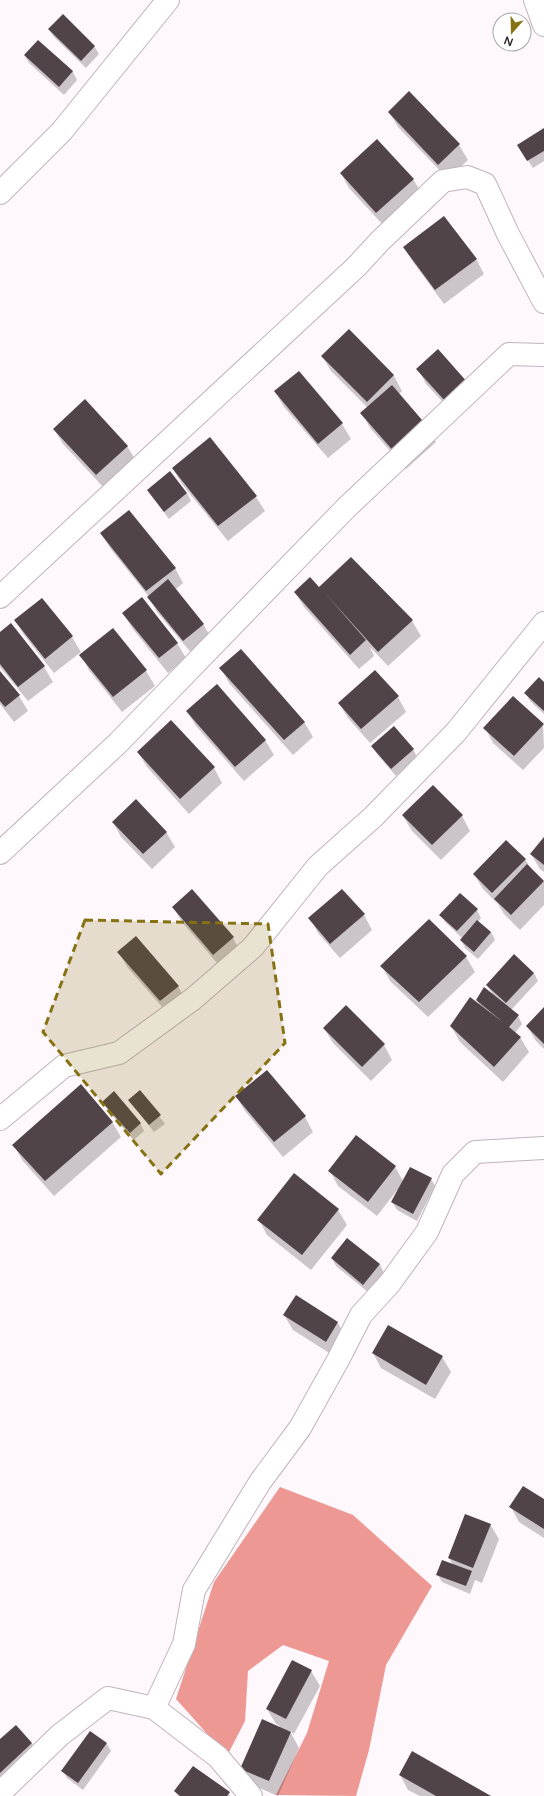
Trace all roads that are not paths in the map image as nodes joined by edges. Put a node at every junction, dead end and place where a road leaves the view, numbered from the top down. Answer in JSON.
{"nodes":[{"id":1,"x":168,"y":0,"type":"edge"},
{"id":2,"x":535,"y":0,"type":"edge"},
{"id":3,"x":544,"y":25,"type":"edge"},
{"id":4,"x":0,"y":193,"type":"edge"},
{"id":5,"x":544,"y":302,"type":"edge"},
{"id":6,"x":544,"y":355,"type":"edge"},
{"id":7,"x":0,"y":597,"type":"edge"},
{"id":8,"x":544,"y":623,"type":"edge"},
{"id":9,"x":0,"y":853,"type":"edge"},
{"id":10,"x":0,"y":1119,"type":"edge"},
{"id":11,"x":544,"y":1148,"type":"edge"},
{"id":12,"x":154,"y":1708,"type":"junction"},
{"id":13,"x":0,"y":1793,"type":"edge"},
{"id":14,"x":251,"y":1796,"type":"edge"}],
"edges":[{"from":1,"to":4,"type":"street"},
{"from":2,"to":3,"type":"street"},
{"from":5,"to":7,"type":"street"},
{"from":6,"to":9,"type":"street"},
{"from":8,"to":10,"type":"street"},
{"from":11,"to":12,"type":"street"},
{"from":12,"to":13,"type":"street"},
{"from":12,"to":14,"type":"street"}]}
